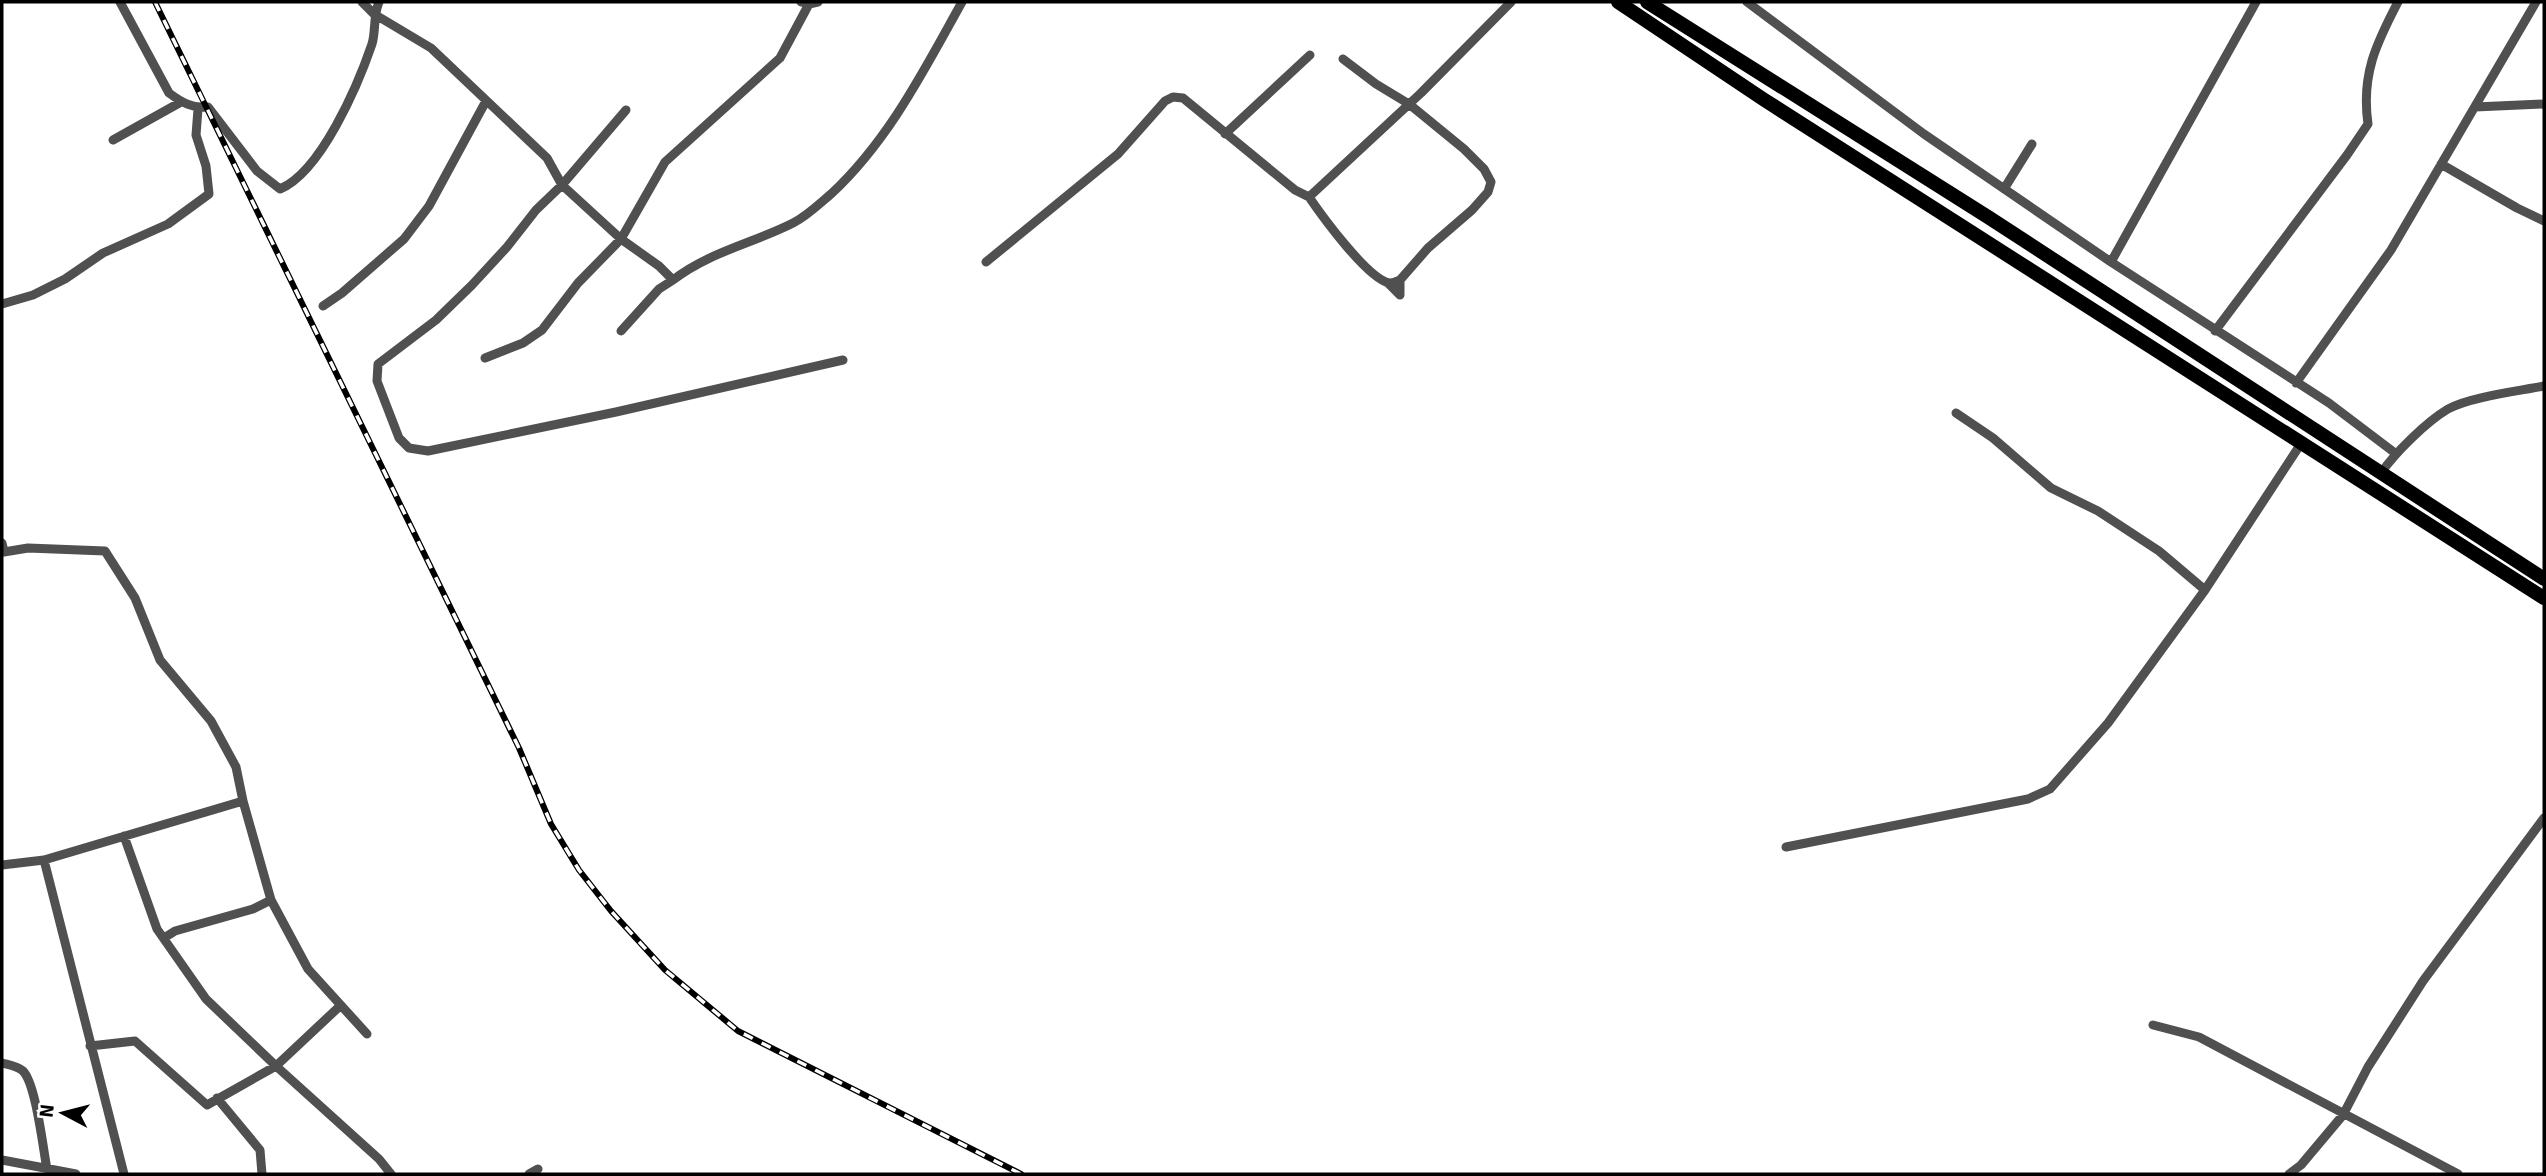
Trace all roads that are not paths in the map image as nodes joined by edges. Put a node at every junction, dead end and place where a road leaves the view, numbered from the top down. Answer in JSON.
{"nodes":[{"id":1,"x":120,"y":2,"type":"edge"},
{"id":2,"x":362,"y":2,"type":"edge"},
{"id":3,"x":379,"y":2,"type":"edge"},
{"id":4,"x":962,"y":2,"type":"edge"},
{"id":5,"x":1511,"y":2,"type":"edge"},
{"id":6,"x":1618,"y":2,"type":"edge"},
{"id":7,"x":1647,"y":2,"type":"edge"},
{"id":8,"x":1747,"y":2,"type":"edge"},
{"id":9,"x":2256,"y":2,"type":"edge"},
{"id":10,"x":2398,"y":2,"type":"edge"},
{"id":11,"x":2536,"y":2,"type":"edge"},
{"id":12,"x":809,"y":3,"type":"edge"},
{"id":13,"x":374,"y":14,"type":"junction"},
{"id":14,"x":1310,"y":55,"type":"dead end"},
{"id":15,"x":1343,"y":59,"type":"dead end"},
{"id":16,"x":1776,"y":82,"type":"junction"},
{"id":17,"x":1763,"y":99,"type":"junction"},
{"id":18,"x":486,"y":101,"type":"junction"},
{"id":19,"x":181,"y":102,"type":"junction"},
{"id":20,"x":1409,"y":104,"type":"junction"},
{"id":21,"x":2544,"y":104,"type":"edge"},
{"id":22,"x":2475,"y":107,"type":"junction"},
{"id":23,"x":198,"y":109,"type":"junction"},
{"id":24,"x":626,"y":110,"type":"dead end"},
{"id":25,"x":1225,"y":134,"type":"junction"},
{"id":26,"x":113,"y":140,"type":"dead end"},
{"id":27,"x":2032,"y":144,"type":"dead end"},
{"id":28,"x":2441,"y":164,"type":"junction"},
{"id":29,"x":562,"y":185,"type":"junction"},
{"id":30,"x":2004,"y":189,"type":"junction"},
{"id":31,"x":1309,"y":197,"type":"junction"},
{"id":32,"x":2544,"y":221,"type":"edge"},
{"id":33,"x":621,"y":239,"type":"junction"},
{"id":34,"x":986,"y":262,"type":"dead end"},
{"id":35,"x":2110,"y":262,"type":"junction"},
{"id":36,"x":673,"y":280,"type":"junction"},
{"id":37,"x":2,"y":303,"type":"edge"},
{"id":38,"x":323,"y":306,"type":"dead end"},
{"id":39,"x":621,"y":331,"type":"dead end"},
{"id":40,"x":2215,"y":331,"type":"junction"},
{"id":41,"x":485,"y":358,"type":"dead end"},
{"id":42,"x":843,"y":360,"type":"dead end"},
{"id":43,"x":2296,"y":383,"type":"junction"},
{"id":44,"x":2544,"y":386,"type":"edge"},
{"id":45,"x":1956,"y":414,"type":"dead end"},
{"id":46,"x":2302,"y":442,"type":"junction"},
{"id":47,"x":2395,"y":453,"type":"junction"},
{"id":48,"x":2381,"y":473,"type":"junction"},
{"id":49,"x":2,"y":549,"type":"edge"},
{"id":50,"x":2544,"y":579,"type":"edge"},
{"id":51,"x":2205,"y":590,"type":"junction"},
{"id":52,"x":2544,"y":598,"type":"edge"},
{"id":53,"x":243,"y":802,"type":"junction"},
{"id":54,"x":2544,"y":818,"type":"edge"},
{"id":55,"x":124,"y":836,"type":"junction"},
{"id":56,"x":1786,"y":847,"type":"dead end"},
{"id":57,"x":44,"y":860,"type":"junction"},
{"id":58,"x":2,"y":865,"type":"edge"},
{"id":59,"x":271,"y":900,"type":"junction"},
{"id":60,"x":164,"y":938,"type":"junction"},
{"id":61,"x":341,"y":1005,"type":"junction"},
{"id":62,"x":2153,"y":1025,"type":"dead end"},
{"id":63,"x":367,"y":1034,"type":"dead end"},
{"id":64,"x":90,"y":1046,"type":"junction"},
{"id":65,"x":2,"y":1063,"type":"edge"},
{"id":66,"x":276,"y":1066,"type":"junction"},
{"id":67,"x":217,"y":1098,"type":"junction"},
{"id":68,"x":2343,"y":1115,"type":"junction"},
{"id":69,"x":2,"y":1160,"type":"edge"},
{"id":70,"x":47,"y":1169,"type":"junction"},
{"id":71,"x":76,"y":1174,"type":"edge"},
{"id":72,"x":124,"y":1174,"type":"edge"},
{"id":73,"x":262,"y":1174,"type":"edge"},
{"id":74,"x":391,"y":1174,"type":"edge"},
{"id":75,"x":2290,"y":1174,"type":"edge"},
{"id":76,"x":2458,"y":1174,"type":"edge"}],
"edges":[{"from":1,"to":19,"type":"street"},
{"from":2,"to":13,"type":"street"},
{"from":3,"to":13,"type":"street"},
{"from":4,"to":36,"type":"street"},
{"from":5,"to":20,"type":"street"},
{"from":6,"to":17,"type":"main road"},
{"from":7,"to":16,"type":"main road"},
{"from":8,"to":30,"type":"street"},
{"from":9,"to":35,"type":"street"},
{"from":10,"to":40,"type":"street"},
{"from":11,"to":22,"type":"street"},
{"from":12,"to":33,"type":"street"},
{"from":13,"to":18,"type":"street"},
{"from":13,"to":23,"type":"street"},
{"from":14,"to":25,"type":"street"},
{"from":15,"to":20,"type":"street"},
{"from":16,"to":17,"type":"main road"},
{"from":16,"to":48,"type":"main road"},
{"from":17,"to":46,"type":"main road"},
{"from":18,"to":29,"type":"street"},
{"from":18,"to":38,"type":"street"},
{"from":19,"to":23,"type":"street"},
{"from":19,"to":26,"type":"street"},
{"from":20,"to":31,"type":"street"},
{"from":20,"to":31,"type":"street"},
{"from":21,"to":22,"type":"street"},
{"from":22,"to":28,"type":"street"},
{"from":23,"to":37,"type":"street"},
{"from":24,"to":29,"type":"street"},
{"from":25,"to":31,"type":"street"},
{"from":25,"to":34,"type":"street"},
{"from":27,"to":30,"type":"street"},
{"from":28,"to":32,"type":"street"},
{"from":28,"to":43,"type":"street"},
{"from":29,"to":33,"type":"street"},
{"from":29,"to":42,"type":"street"},
{"from":30,"to":35,"type":"street"},
{"from":33,"to":36,"type":"street"},
{"from":33,"to":41,"type":"street"},
{"from":35,"to":40,"type":"street"},
{"from":36,"to":39,"type":"street"},
{"from":40,"to":43,"type":"street"},
{"from":43,"to":47,"type":"street"},
{"from":44,"to":47,"type":"street"},
{"from":45,"to":51,"type":"street"},
{"from":46,"to":51,"type":"street"},
{"from":46,"to":52,"type":"main road"},
{"from":47,"to":48,"type":"street"},
{"from":48,"to":50,"type":"main road"},
{"from":49,"to":53,"type":"street"},
{"from":51,"to":56,"type":"street"},
{"from":53,"to":55,"type":"street"},
{"from":53,"to":59,"type":"street"},
{"from":54,"to":68,"type":"street"},
{"from":55,"to":57,"type":"street"},
{"from":55,"to":60,"type":"street"},
{"from":57,"to":58,"type":"street"},
{"from":57,"to":64,"type":"street"},
{"from":59,"to":60,"type":"street"},
{"from":59,"to":61,"type":"street"},
{"from":60,"to":66,"type":"street"},
{"from":61,"to":63,"type":"street"},
{"from":61,"to":66,"type":"street"},
{"from":62,"to":68,"type":"street"},
{"from":64,"to":67,"type":"street"},
{"from":64,"to":72,"type":"street"},
{"from":65,"to":70,"type":"street"},
{"from":66,"to":67,"type":"street"},
{"from":66,"to":74,"type":"street"},
{"from":67,"to":73,"type":"street"},
{"from":68,"to":75,"type":"street"},
{"from":68,"to":76,"type":"street"},
{"from":69,"to":70,"type":"street"},
{"from":70,"to":71,"type":"street"}]}
